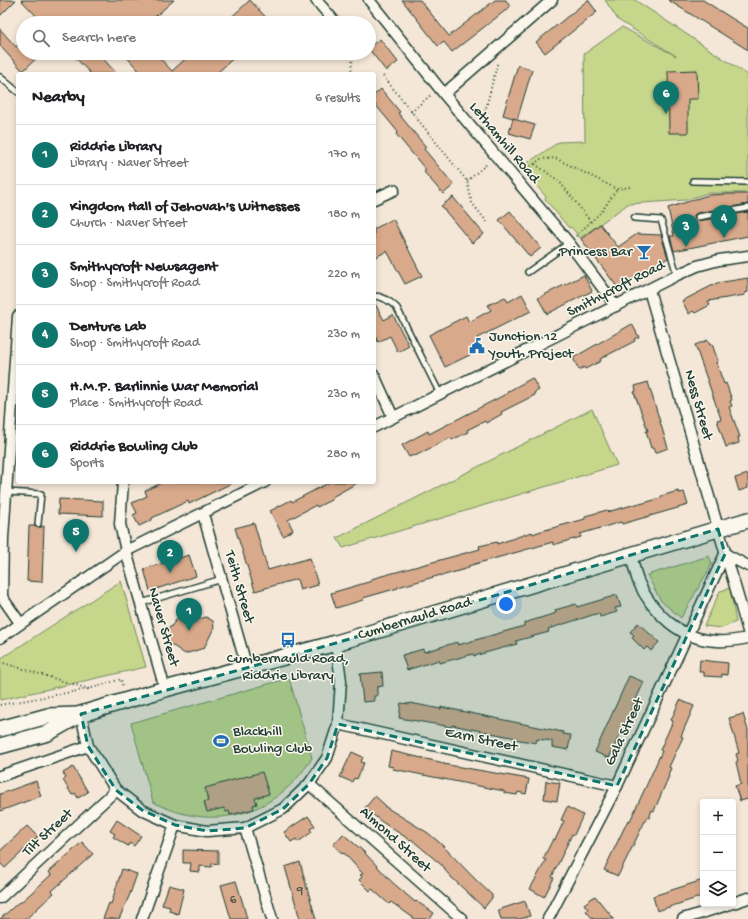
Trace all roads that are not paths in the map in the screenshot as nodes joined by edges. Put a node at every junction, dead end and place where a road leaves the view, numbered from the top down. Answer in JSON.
{"nodes":[{"id":1,"x":316,"y":0,"type":"edge"},
{"id":2,"x":368,"y":0,"type":"edge"},
{"id":3,"x":552,"y":0,"type":"edge"},
{"id":4,"x":330,"y":16,"type":"edge"},
{"id":5,"x":0,"y":77,"type":"edge"},
{"id":6,"x":16,"y":90,"type":"edge"},
{"id":7,"x":441,"y":91,"type":"junction"},
{"id":8,"x":693,"y":182,"type":"dead end"},
{"id":9,"x":748,"y":182,"type":"edge"},
{"id":10,"x":394,"y":190,"type":"dead end"},
{"id":11,"x":376,"y":198,"type":"edge"},
{"id":12,"x":748,"y":208,"type":"edge"},
{"id":13,"x":698,"y":217,"type":"dead end"},
{"id":14,"x":634,"y":218,"type":"dead end"},
{"id":15,"x":569,"y":242,"type":"junction"},
{"id":16,"x":748,"y":256,"type":"edge"},
{"id":17,"x":528,"y":272,"type":"dead end"},
{"id":18,"x":677,"y":275,"type":"junction"},
{"id":19,"x":649,"y":290,"type":"junction"},
{"id":20,"x":376,"y":296,"type":"edge"},
{"id":21,"x":616,"y":306,"type":"junction"},
{"id":22,"x":16,"y":345,"type":"edge"},
{"id":23,"x":376,"y":379,"type":"edge"},
{"id":24,"x":440,"y":394,"type":"junction"},
{"id":25,"x":393,"y":417,"type":"junction"},
{"id":26,"x":376,"y":426,"type":"edge"},
{"id":27,"x":123,"y":484,"type":"edge"},
{"id":28,"x":261,"y":484,"type":"edge"},
{"id":29,"x":6,"y":492,"type":"junction"},
{"id":30,"x":203,"y":514,"type":"junction"},
{"id":31,"x":748,"y":520,"type":"edge"},
{"id":32,"x":38,"y":524,"type":"dead end"},
{"id":33,"x":718,"y":529,"type":"junction"},
{"id":34,"x":126,"y":551,"type":"junction"},
{"id":35,"x":631,"y":554,"type":"junction"},
{"id":36,"x":725,"y":554,"type":"junction"},
{"id":37,"x":748,"y":566,"type":"edge"},
{"id":38,"x":222,"y":579,"type":"junction"},
{"id":39,"x":141,"y":603,"type":"junction"},
{"id":40,"x":20,"y":623,"type":"junction"},
{"id":41,"x":748,"y":631,"type":"edge"},
{"id":42,"x":687,"y":634,"type":"junction"},
{"id":43,"x":0,"y":638,"type":"edge"},
{"id":44,"x":748,"y":638,"type":"edge"},
{"id":45,"x":336,"y":643,"type":"junction"},
{"id":46,"x":247,"y":668,"type":"junction"},
{"id":47,"x":165,"y":689,"type":"junction"},
{"id":48,"x":81,"y":714,"type":"junction"},
{"id":49,"x":338,"y":724,"type":"junction"},
{"id":50,"x":0,"y":729,"type":"edge"},
{"id":51,"x":0,"y":746,"type":"edge"},
{"id":52,"x":88,"y":746,"type":"junction"},
{"id":53,"x":0,"y":776,"type":"edge"},
{"id":54,"x":310,"y":784,"type":"junction"},
{"id":55,"x":617,"y":786,"type":"junction"},
{"id":56,"x":116,"y":790,"type":"junction"},
{"id":57,"x":175,"y":825,"type":"junction"},
{"id":58,"x":245,"y":828,"type":"junction"},
{"id":59,"x":0,"y":898,"type":"edge"},
{"id":60,"x":748,"y":898,"type":"edge"},
{"id":61,"x":736,"y":902,"type":"edge"},
{"id":62,"x":721,"y":907,"type":"edge"},
{"id":63,"x":142,"y":919,"type":"edge"},
{"id":64,"x":272,"y":919,"type":"edge"},
{"id":65,"x":462,"y":919,"type":"edge"},
{"id":66,"x":548,"y":919,"type":"edge"},
{"id":67,"x":683,"y":919,"type":"edge"}],
"edges":[{"from":1,"to":4,"type":"street"},
{"from":2,"to":7,"type":"street","name":"Lethamhill Road"},
{"from":3,"to":7,"type":"street"},
{"from":5,"to":6,"type":"lane"},
{"from":7,"to":15,"type":"street","name":"Lethamhill Road"},
{"from":8,"to":9,"type":"lane"},
{"from":10,"to":11,"type":"street"},
{"from":12,"to":13,"type":"lane"},
{"from":14,"to":18,"type":"lane"},
{"from":15,"to":17,"type":"lane"},
{"from":15,"to":21,"type":"street","name":"Lethamhill Road"},
{"from":16,"to":18,"type":"street","name":"Smithycroft Road"},
{"from":18,"to":19,"type":"street","name":"Smithycroft Road"},
{"from":19,"to":21,"type":"street","name":"Smithycroft Road"},
{"from":19,"to":33,"type":"street","name":"Ness Street"},
{"from":20,"to":24,"type":"lane"},
{"from":21,"to":24,"type":"street","name":"Smithycroft Road"},
{"from":22,"to":29,"type":"street"},
{"from":23,"to":25,"type":"street"},
{"from":24,"to":25,"type":"street","name":"Smithycroft Road"},
{"from":25,"to":26,"type":"street","name":"Smithycroft Road"},
{"from":27,"to":34,"type":"street","name":"Naver Street"},
{"from":28,"to":30,"type":"street"},
{"from":29,"to":32,"type":"lane"},
{"from":29,"to":40,"type":"street"},
{"from":30,"to":34,"type":"street"},
{"from":30,"to":38,"type":"street","name":"Teith Street"},
{"from":31,"to":33,"type":"main road","name":"Cumbernauld Road"},
{"from":33,"to":35,"type":"main road","name":"Cumbernauld Road"},
{"from":33,"to":36,"type":"street","name":"Ness Street"},
{"from":34,"to":39,"type":"street","name":"Naver Street"},
{"from":34,"to":40,"type":"street"},
{"from":35,"to":42,"type":"street"},
{"from":35,"to":45,"type":"main road","name":"Cumbernauld Road"},
{"from":36,"to":37,"type":"street"},
{"from":36,"to":41,"type":"street","name":"Ness Street"},
{"from":36,"to":42,"type":"street","name":"Gala Street"},
{"from":38,"to":39,"type":"lane"},
{"from":38,"to":46,"type":"street","name":"Teith Street"},
{"from":39,"to":47,"type":"street","name":"Naver Street"},
{"from":40,"to":43,"type":"street"},
{"from":42,"to":44,"type":"street"},
{"from":42,"to":55,"type":"street","name":"Gala Street"},
{"from":45,"to":46,"type":"main road","name":"Cumbernauld Road"},
{"from":45,"to":49,"type":"street"},
{"from":46,"to":47,"type":"main road","name":"Cumbernauld Road"},
{"from":47,"to":48,"type":"main road","name":"Cumbernauld Road"},
{"from":48,"to":50,"type":"main road","name":"Cumbernauld Road"},
{"from":48,"to":51,"type":"main road","name":"Cumbernauld Road"},
{"from":48,"to":52,"type":"street"},
{"from":49,"to":54,"type":"street"},
{"from":49,"to":55,"type":"street","name":"Earn Street"},
{"from":52,"to":53,"type":"street"},
{"from":52,"to":56,"type":"street"},
{"from":54,"to":58,"type":"street"},
{"from":54,"to":65,"type":"street","name":"Almond Street"},
{"from":55,"to":66,"type":"street","name":"Gala Street"},
{"from":56,"to":57,"type":"street"},
{"from":56,"to":59,"type":"street","name":"Tilt Street"},
{"from":57,"to":58,"type":"street"},
{"from":57,"to":63,"type":"street"},
{"from":58,"to":64,"type":"street"},
{"from":60,"to":61,"type":"street"},
{"from":62,"to":67,"type":"street"}]}
